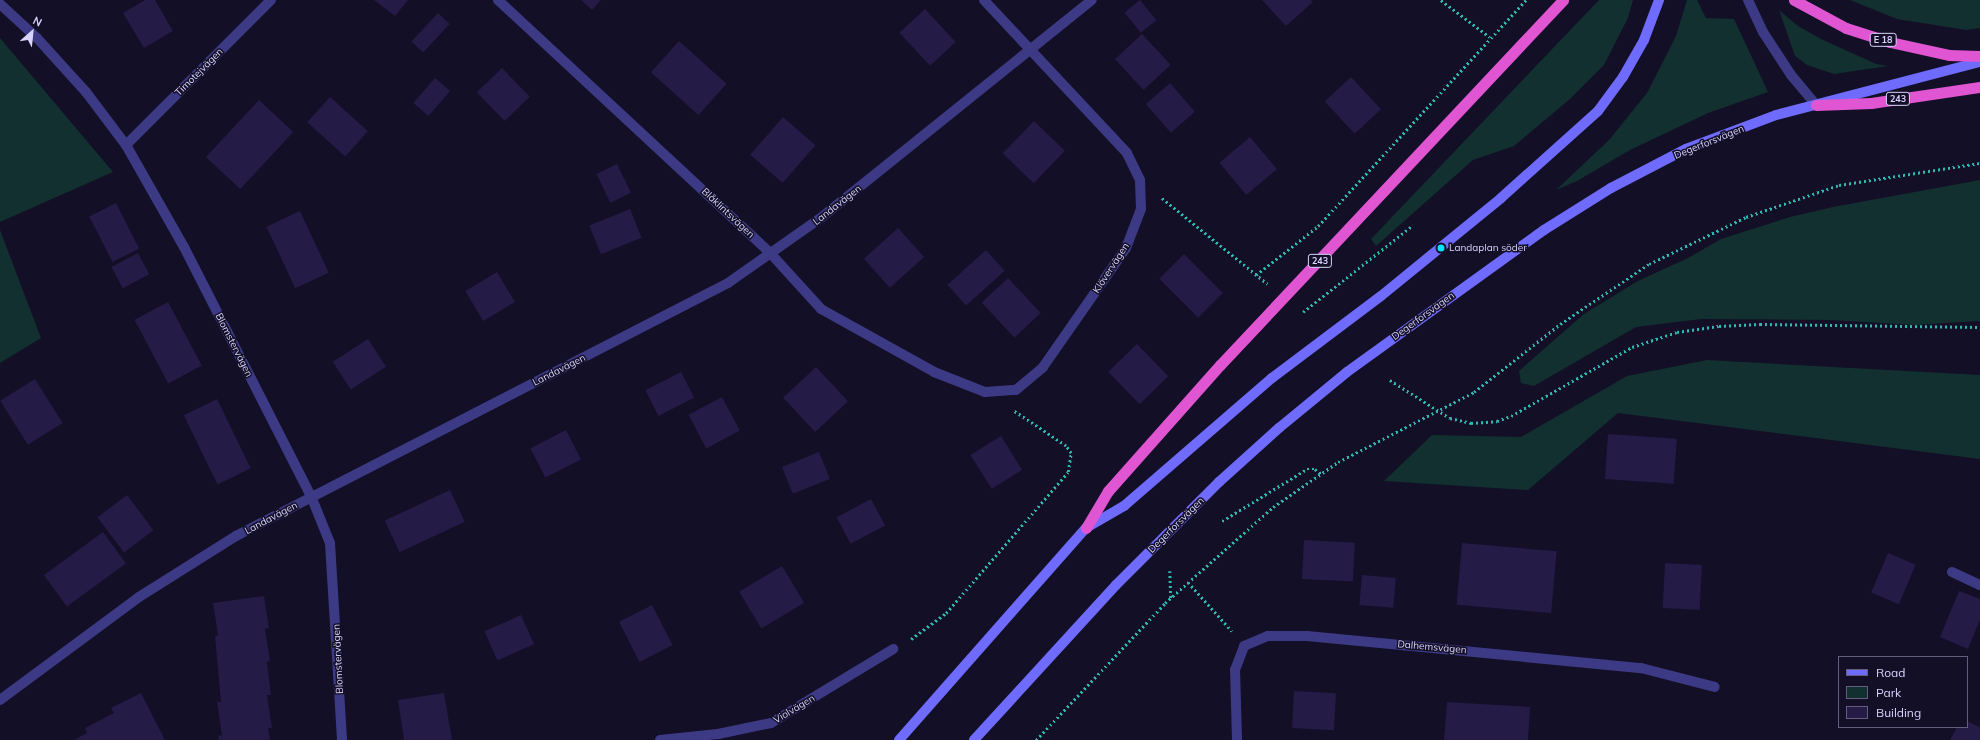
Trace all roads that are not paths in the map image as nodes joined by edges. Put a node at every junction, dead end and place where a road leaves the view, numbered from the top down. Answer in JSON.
{"nodes":[{"id":1,"x":271,"y":0,"type":"edge"},
{"id":2,"x":498,"y":0,"type":"edge"},
{"id":3,"x":984,"y":0,"type":"edge"},
{"id":4,"x":1092,"y":0,"type":"edge"},
{"id":5,"x":1563,"y":0,"type":"edge"},
{"id":6,"x":1659,"y":0,"type":"edge"},
{"id":7,"x":1748,"y":0,"type":"edge"},
{"id":8,"x":1794,"y":0,"type":"edge"},
{"id":9,"x":0,"y":4,"type":"edge"},
{"id":10,"x":1032,"y":49,"type":"junction"},
{"id":11,"x":1980,"y":56,"type":"edge"},
{"id":12,"x":1980,"y":62,"type":"edge"},
{"id":13,"x":1980,"y":87,"type":"edge"},
{"id":14,"x":1816,"y":105,"type":"junction"},
{"id":15,"x":126,"y":145,"type":"junction"},
{"id":16,"x":772,"y":254,"type":"junction"},
{"id":17,"x":983,"y":392,"type":"joint"},
{"id":18,"x":311,"y":496,"type":"junction"},
{"id":19,"x":1086,"y":528,"type":"junction"},
{"id":20,"x":1952,"y":572,"type":"dead end"},
{"id":21,"x":1980,"y":585,"type":"edge"},
{"id":22,"x":893,"y":649,"type":"road end"},
{"id":23,"x":1714,"y":687,"type":"dead end"},
{"id":24,"x":0,"y":700,"type":"edge"},
{"id":25,"x":342,"y":740,"type":"edge"},
{"id":26,"x":660,"y":740,"type":"edge"},
{"id":27,"x":899,"y":740,"type":"edge"},
{"id":28,"x":974,"y":740,"type":"edge"},
{"id":29,"x":1237,"y":740,"type":"edge"}],
"edges":[{"from":1,"to":15,"type":"street","name":"Timotejvägen"},
{"from":2,"to":16,"type":"street","name":"Blåklintsvägen"},
{"from":3,"to":10,"type":"street","name":"Klövervägen"},
{"from":4,"to":10,"type":"street","name":"Landavägen"},
{"from":5,"to":19,"type":"highway","number":"243"},
{"from":6,"to":19,"type":"main road"},
{"from":7,"to":14,"type":"street"},
{"from":8,"to":11,"type":"highway","number":"E 18"},
{"from":9,"to":15,"type":"street","name":"Blomstervägen"},
{"from":10,"to":16,"type":"street","name":"Landavägen"},
{"from":10,"to":17,"type":"street","name":"Klövervägen"},
{"from":12,"to":14,"type":"main road","name":"Degerforsvägen"},
{"from":13,"to":14,"type":"highway","number":"243"},
{"from":14,"to":28,"type":"main road","name":"Degerforsvägen"},
{"from":15,"to":18,"type":"street","name":"Blomstervägen"},
{"from":16,"to":17,"type":"street","name":"Blåklintsvägen"},
{"from":16,"to":18,"type":"street","name":"Landavägen"},
{"from":18,"to":24,"type":"street","name":"Landavägen"},
{"from":18,"to":25,"type":"street","name":"Blomstervägen"},
{"from":19,"to":27,"type":"main road"},
{"from":20,"to":21,"type":"street"},
{"from":22,"to":26,"type":"street","name":"Violvägen"},
{"from":23,"to":29,"type":"street","name":"Dalhemsvägen"}]}
